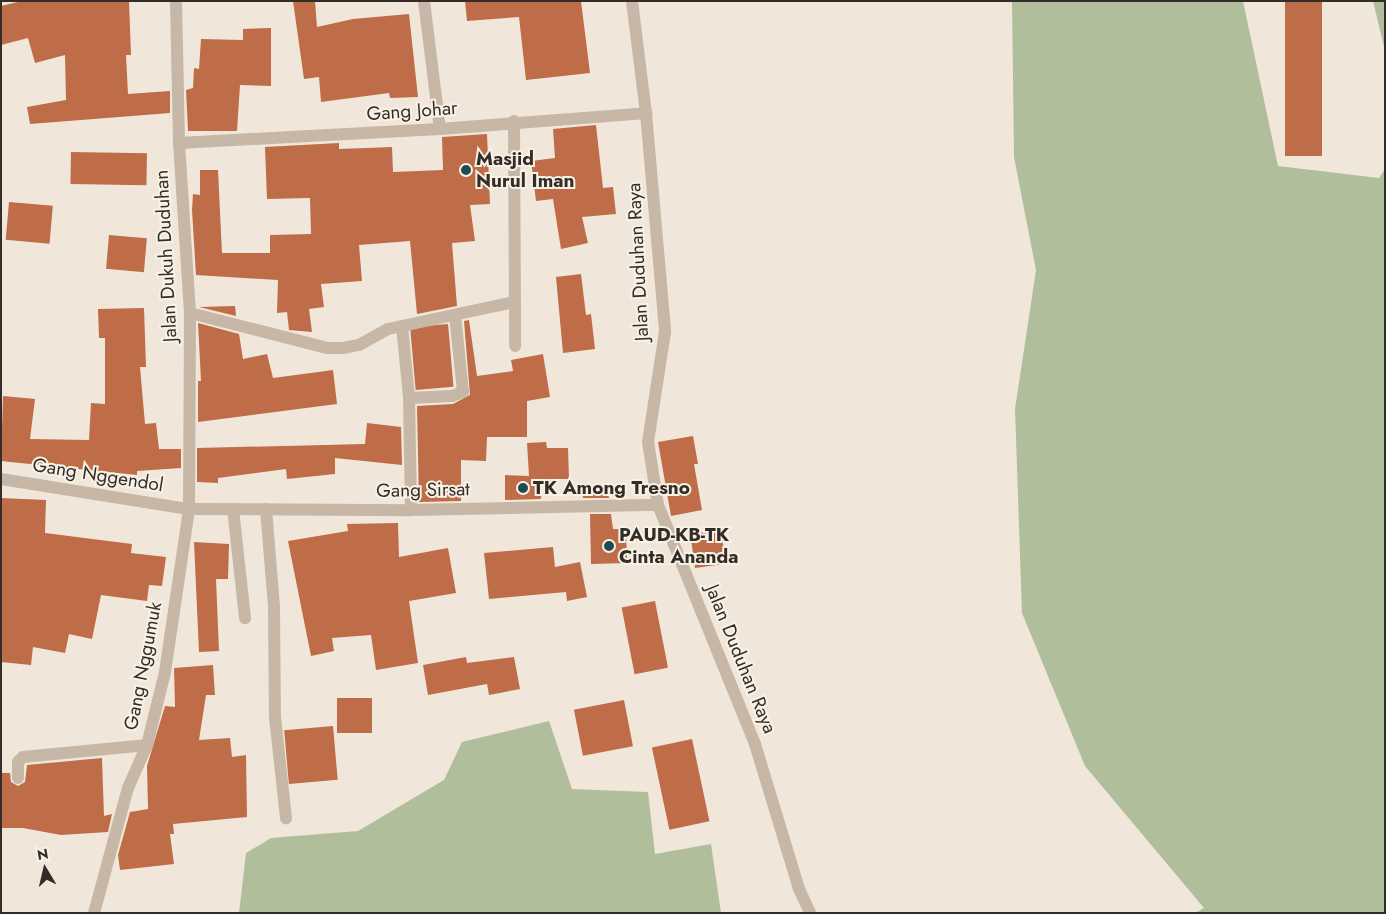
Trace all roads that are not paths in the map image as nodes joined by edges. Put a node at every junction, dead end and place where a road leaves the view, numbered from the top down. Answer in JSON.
{"nodes":[{"id":1,"x":176,"y":1,"type":"edge"},
{"id":2,"x":424,"y":1,"type":"edge"},
{"id":3,"x":632,"y":1,"type":"edge"},
{"id":4,"x":646,"y":113,"type":"junction"},
{"id":5,"x":514,"y":121,"type":"junction"},
{"id":6,"x":440,"y":129,"type":"junction"},
{"id":7,"x":179,"y":143,"type":"junction"},
{"id":8,"x":514,"y":302,"type":"junction"},
{"id":9,"x":190,"y":313,"type":"junction"},
{"id":10,"x":455,"y":315,"type":"junction"},
{"id":11,"x":402,"y":326,"type":"junction"},
{"id":12,"x":515,"y":346,"type":"dead end"},
{"id":13,"x":409,"y":398,"type":"junction"},
{"id":14,"x":1,"y":478,"type":"edge"},
{"id":15,"x":658,"y":505,"type":"junction"},
{"id":16,"x":189,"y":509,"type":"junction"},
{"id":17,"x":233,"y":509,"type":"junction"},
{"id":18,"x":266,"y":509,"type":"junction"},
{"id":19,"x":412,"y":510,"type":"junction"},
{"id":20,"x":245,"y":618,"type":"dead end"},
{"id":21,"x":147,"y":745,"type":"junction"},
{"id":22,"x":18,"y":778,"type":"dead end"},
{"id":23,"x":286,"y":818,"type":"dead end"},
{"id":24,"x":94,"y":913,"type":"edge"},
{"id":25,"x":810,"y":913,"type":"edge"}],
"edges":[{"from":1,"to":7,"type":"street","name":"Jalan Dukuh Duduhan"},
{"from":2,"to":6,"type":"street"},
{"from":3,"to":4,"type":"street","name":"Jalan Duduhan Raya"},
{"from":4,"to":5,"type":"street","name":"Gang Johar"},
{"from":4,"to":15,"type":"street","name":"Jalan Duduhan Raya"},
{"from":5,"to":6,"type":"street","name":"Gang Johar"},
{"from":5,"to":8,"type":"street"},
{"from":6,"to":7,"type":"street","name":"Gang Johar"},
{"from":7,"to":9,"type":"street","name":"Jalan Dukuh Duduhan"},
{"from":8,"to":10,"type":"street"},
{"from":8,"to":12,"type":"street"},
{"from":9,"to":11,"type":"street"},
{"from":9,"to":16,"type":"street","name":"Jalan Dukuh Duduhan"},
{"from":10,"to":11,"type":"street"},
{"from":10,"to":13,"type":"street"},
{"from":11,"to":13,"type":"street"},
{"from":13,"to":19,"type":"street"},
{"from":14,"to":16,"type":"street","name":"Gang Nggendol"},
{"from":15,"to":19,"type":"street","name":"Gang Sirsat"},
{"from":15,"to":25,"type":"street","name":"Jalan Duduhan Raya"},
{"from":16,"to":17,"type":"street","name":"Gang Sirsat"},
{"from":16,"to":21,"type":"street","name":"Gang Nggumuk"},
{"from":17,"to":18,"type":"street","name":"Gang Sirsat"},
{"from":17,"to":20,"type":"street"},
{"from":18,"to":19,"type":"street","name":"Gang Sirsat"},
{"from":18,"to":23,"type":"street"},
{"from":21,"to":22,"type":"street"},
{"from":21,"to":24,"type":"street","name":"Gang Nggumuk"}]}
